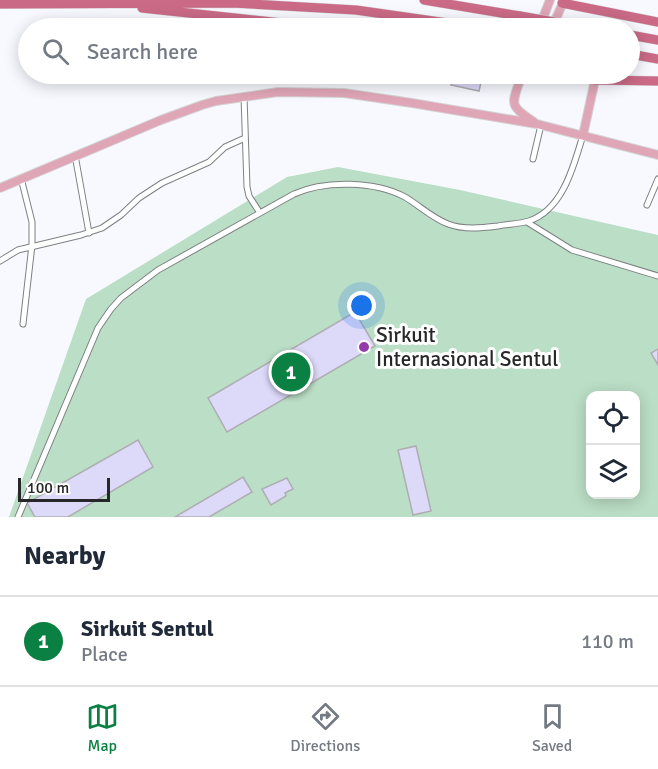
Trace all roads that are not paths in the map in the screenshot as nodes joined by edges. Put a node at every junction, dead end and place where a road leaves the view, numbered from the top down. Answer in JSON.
{"nodes":[{"id":1,"x":424,"y":0,"type":"edge"},
{"id":2,"x":550,"y":0,"type":"edge"},
{"id":3,"x":563,"y":2,"type":"edge"},
{"id":4,"x":97,"y":3,"type":"junction"},
{"id":5,"x":0,"y":4,"type":"edge"},
{"id":6,"x":236,"y":18,"type":"edge"},
{"id":7,"x":413,"y":18,"type":"edge"},
{"id":8,"x":531,"y":18,"type":"edge"},
{"id":9,"x":543,"y":18,"type":"edge"},
{"id":10,"x":556,"y":18,"type":"edge"},
{"id":11,"x":639,"y":18,"type":"edge"},
{"id":12,"x":640,"y":18,"type":"edge"},
{"id":13,"x":658,"y":22,"type":"edge"},
{"id":14,"x":640,"y":37,"type":"edge"},
{"id":15,"x":658,"y":40,"type":"edge"},
{"id":16,"x":640,"y":56,"type":"edge"},
{"id":17,"x":658,"y":59,"type":"edge"},
{"id":18,"x":640,"y":81,"type":"edge"},
{"id":19,"x":658,"y":81,"type":"edge"},
{"id":20,"x":519,"y":84,"type":"edge"},
{"id":21,"x":594,"y":84,"type":"edge"},
{"id":22,"x":244,"y":96,"type":"junction"},
{"id":23,"x":539,"y":124,"type":"junction"},
{"id":24,"x":583,"y":135,"type":"junction"},
{"id":25,"x":245,"y":138,"type":"junction"},
{"id":26,"x":75,"y":155,"type":"junction"},
{"id":27,"x":658,"y":155,"type":"edge"},
{"id":28,"x":533,"y":159,"type":"dead end"},
{"id":29,"x":21,"y":178,"type":"junction"},
{"id":30,"x":658,"y":179,"type":"edge"},
{"id":31,"x":0,"y":188,"type":"edge"},
{"id":32,"x":647,"y":205,"type":"dead end"},
{"id":33,"x":260,"y":213,"type":"junction"},
{"id":34,"x":527,"y":222,"type":"junction"},
{"id":35,"x":89,"y":233,"type":"junction"},
{"id":36,"x":32,"y":245,"type":"junction"},
{"id":37,"x":0,"y":261,"type":"edge"},
{"id":38,"x":658,"y":276,"type":"edge"},
{"id":39,"x":23,"y":324,"type":"dead end"},
{"id":40,"x":18,"y":517,"type":"edge"}],
"edges":[{"from":1,"to":8,"type":"highway","bridge":true},
{"from":2,"to":9,"type":"main road"},
{"from":3,"to":10,"type":"main road"},
{"from":3,"to":11,"type":"highway"},
{"from":4,"to":5,"type":"highway"},
{"from":4,"to":6,"type":"highway"},
{"from":4,"to":7,"type":"highway"},
{"from":12,"to":13,"type":"highway"},
{"from":14,"to":15,"type":"highway"},
{"from":16,"to":17,"type":"highway"},
{"from":18,"to":19,"type":"highway"},
{"from":20,"to":23,"type":"main road"},
{"from":21,"to":24,"type":"main road"},
{"from":22,"to":23,"type":"main road"},
{"from":22,"to":25,"type":"street"},
{"from":22,"to":26,"type":"main road"},
{"from":23,"to":24,"type":"main road"},
{"from":23,"to":28,"type":"street"},
{"from":24,"to":27,"type":"main road"},
{"from":24,"to":34,"type":"street"},
{"from":25,"to":33,"type":"street"},
{"from":25,"to":35,"type":"street"},
{"from":26,"to":29,"type":"main road"},
{"from":26,"to":35,"type":"street"},
{"from":29,"to":31,"type":"main road"},
{"from":29,"to":36,"type":"street"},
{"from":30,"to":32,"type":"street"},
{"from":33,"to":34,"type":"street"},
{"from":33,"to":40,"type":"street"},
{"from":34,"to":38,"type":"street"},
{"from":35,"to":36,"type":"street"},
{"from":36,"to":37,"type":"street"},
{"from":36,"to":39,"type":"street"}]}
